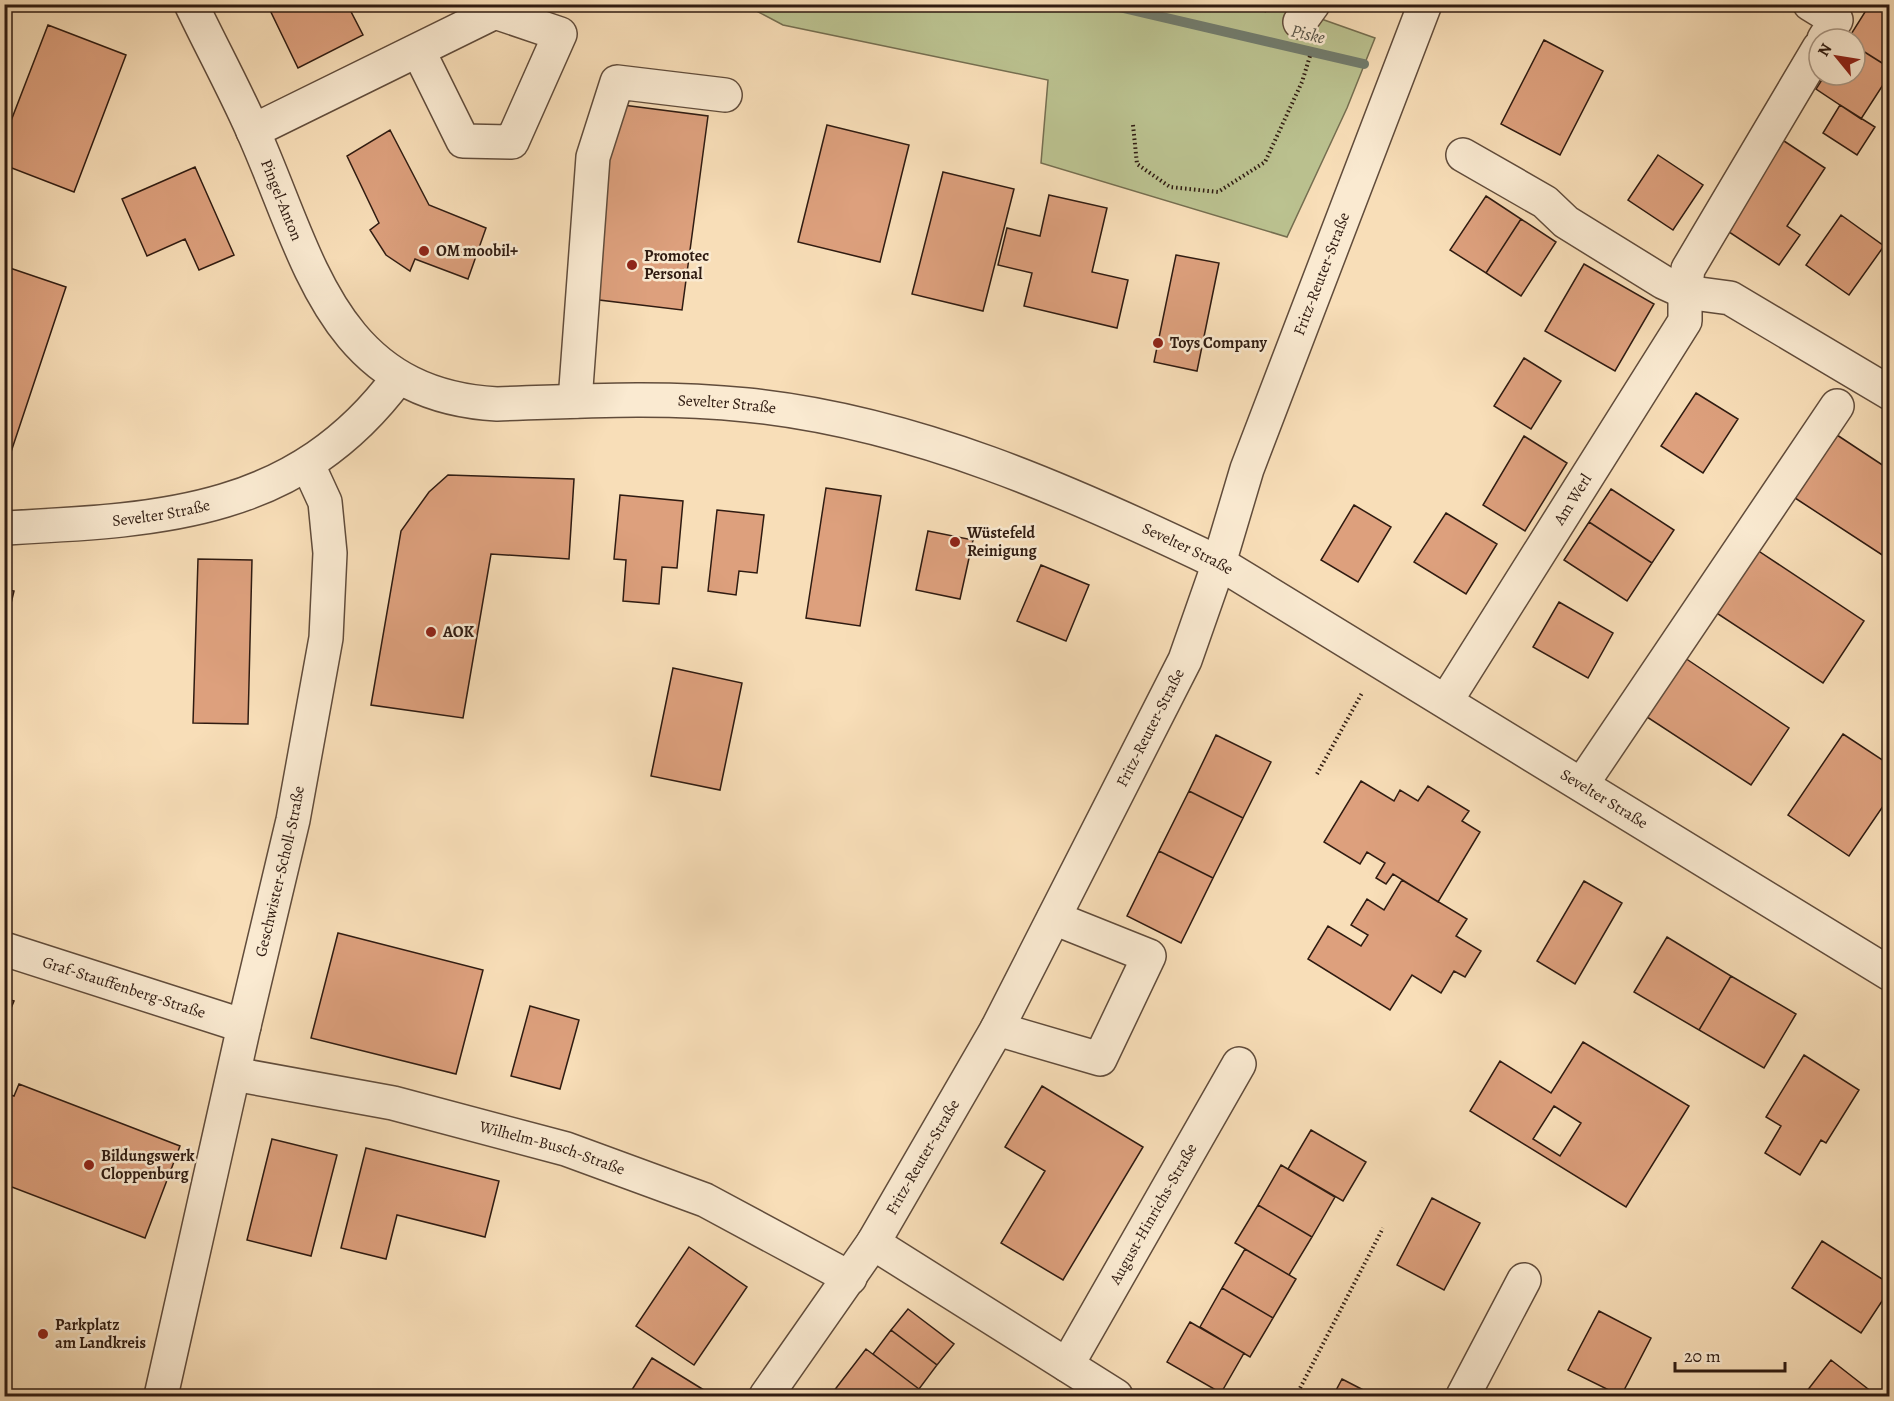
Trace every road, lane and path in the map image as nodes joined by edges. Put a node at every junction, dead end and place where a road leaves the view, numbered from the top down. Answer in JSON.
{"nodes":[{"id":1,"x":190,"y":4,"type":"edge"},
{"id":2,"x":1425,"y":4,"type":"edge"},
{"id":3,"x":1810,"y":4,"type":"edge"},
{"id":4,"x":1308,"y":26,"type":"edge"},
{"id":5,"x":1832,"y":27,"type":"edge"},
{"id":6,"x":418,"y":50,"type":"junction"},
{"id":7,"x":1807,"y":68,"type":"edge"},
{"id":8,"x":725,"y":95,"type":"dead end"},
{"id":9,"x":1133,"y":125,"type":"dead end"},
{"id":10,"x":253,"y":130,"type":"junction"},
{"id":11,"x":1464,"y":155,"type":"dead end"},
{"id":12,"x":1684,"y":292,"type":"junction"},
{"id":13,"x":398,"y":378,"type":"junction"},
{"id":14,"x":1890,"y":393,"type":"edge"},
{"id":15,"x":575,"y":401,"type":"junction"},
{"id":16,"x":1837,"y":406,"type":"dead end"},
{"id":17,"x":309,"y":465,"type":"junction"},
{"id":18,"x":4,"y":528,"type":"edge"},
{"id":19,"x":1219,"y":563,"type":"junction"},
{"id":20,"x":1381,"y":660,"type":"junction"},
{"id":21,"x":1446,"y":701,"type":"junction"},
{"id":22,"x":1317,"y":774,"type":"dead end"},
{"id":23,"x":1582,"y":784,"type":"junction"},
{"id":24,"x":1054,"y":918,"type":"junction"},
{"id":25,"x":4,"y":949,"type":"edge"},
{"id":26,"x":1887,"y":969,"type":"edge"},
{"id":27,"x":244,"y":1026,"type":"junction"},
{"id":28,"x":997,"y":1029,"type":"junction"},
{"id":29,"x":1239,"y":1064,"type":"dead end"},
{"id":30,"x":234,"y":1074,"type":"junction"},
{"id":31,"x":1383,"y":1228,"type":"dead end"},
{"id":32,"x":873,"y":1243,"type":"junction"},
{"id":33,"x":850,"y":1278,"type":"junction"},
{"id":34,"x":1524,"y":1280,"type":"dead end"},
{"id":35,"x":1067,"y":1365,"type":"junction"},
{"id":36,"x":1111,"y":1395,"type":"edge"},
{"id":37,"x":161,"y":1396,"type":"edge"},
{"id":38,"x":766,"y":1396,"type":"edge"},
{"id":39,"x":1296,"y":1396,"type":"edge"},
{"id":40,"x":1463,"y":1396,"type":"edge"}],
"edges":[{"from":1,"to":10,"type":"street","name":"Pingel-Anton"},
{"from":2,"to":19,"type":"street","name":"Fritz-Reuter-Straße"},
{"from":3,"to":5,"type":"street"},
{"from":4,"to":9,"type":"path"},
{"from":6,"to":6,"type":"street"},
{"from":6,"to":10,"type":"street"},
{"from":7,"to":12,"type":"street","name":"Am Werl"},
{"from":8,"to":15,"type":"street"},
{"from":10,"to":13,"type":"street","name":"Pingel-Anton"},
{"from":11,"to":12,"type":"street"},
{"from":12,"to":14,"type":"street"},
{"from":12,"to":21,"type":"street","name":"Am Werl"},
{"from":13,"to":15,"type":"street","name":"Sevelter Straße"},
{"from":13,"to":17,"type":"street"},
{"from":15,"to":19,"type":"street","name":"Sevelter Straße"},
{"from":16,"to":23,"type":"street"},
{"from":17,"to":18,"type":"street","name":"Sevelter Straße"},
{"from":17,"to":27,"type":"street","name":"Geschwister-Scholl-Straße"},
{"from":19,"to":20,"type":"street","name":"Sevelter Straße"},
{"from":19,"to":24,"type":"street","name":"Fritz-Reuter-Straße"},
{"from":20,"to":21,"type":"street","name":"Sevelter Straße"},
{"from":20,"to":22,"type":"path"},
{"from":21,"to":23,"type":"street","name":"Sevelter Straße"},
{"from":23,"to":26,"type":"street","name":"Sevelter Straße"},
{"from":24,"to":28,"type":"street","name":"Fritz-Reuter-Straße"},
{"from":24,"to":28,"type":"street"},
{"from":25,"to":27,"type":"street","name":"Graf-Stauffenberg-Straße"},
{"from":27,"to":30,"type":"street","name":"Geschwister-Scholl-Straße"},
{"from":28,"to":32,"type":"street","name":"Fritz-Reuter-Straße"},
{"from":29,"to":35,"type":"street","name":"August-Hinrichs-Straße"},
{"from":30,"to":33,"type":"street","name":"Wilhelm-Busch-Straße"},
{"from":30,"to":37,"type":"street","name":"Geschwister-Scholl-Straße"},
{"from":31,"to":39,"type":"path"},
{"from":32,"to":33,"type":"street","name":"Fritz-Reuter-Straße"},
{"from":32,"to":35,"type":"street"},
{"from":33,"to":38,"type":"street","name":"Fritz-Reuter-Straße"},
{"from":34,"to":40,"type":"street"},
{"from":35,"to":36,"type":"street"}]}
